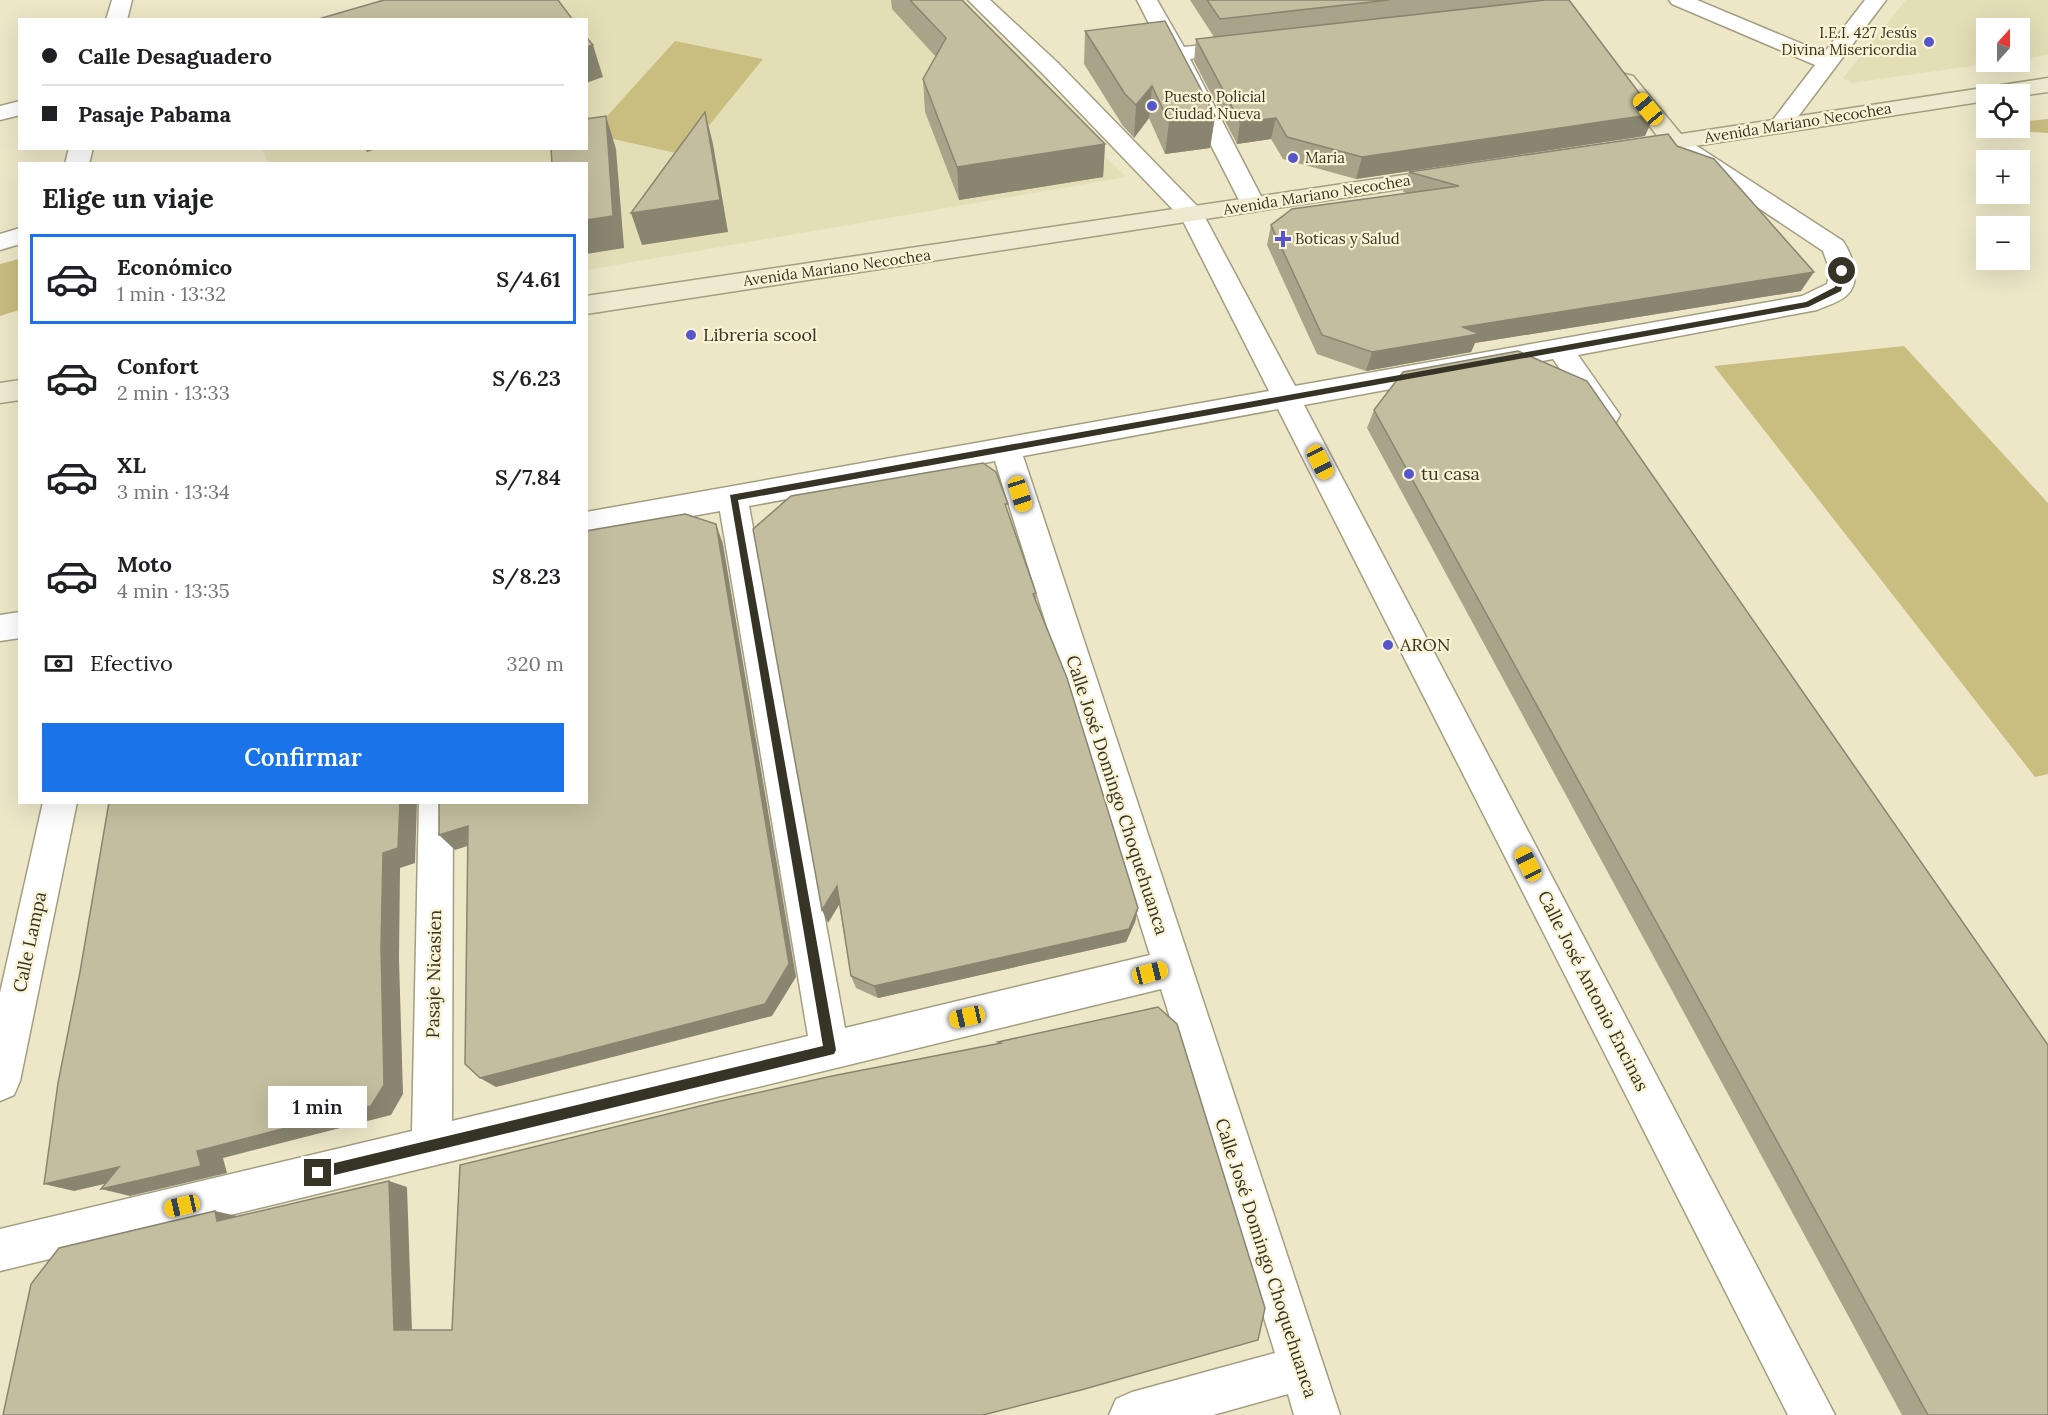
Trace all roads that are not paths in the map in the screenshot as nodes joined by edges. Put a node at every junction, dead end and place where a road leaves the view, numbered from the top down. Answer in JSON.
{"nodes":[{"id":1,"x":122,"y":0,"type":"edge"},
{"id":2,"x":978,"y":0,"type":"edge"},
{"id":3,"x":1147,"y":0,"type":"edge"},
{"id":4,"x":1679,"y":0,"type":"edge"},
{"id":5,"x":1876,"y":0,"type":"edge"},
{"id":6,"x":117,"y":18,"type":"edge"},
{"id":7,"x":1260,"y":44,"type":"edge"},
{"id":8,"x":1177,"y":54,"type":"junction"},
{"id":9,"x":1827,"y":62,"type":"junction"},
{"id":10,"x":1610,"y":63,"type":"edge"},
{"id":11,"x":2048,"y":85,"type":"edge"},
{"id":12,"x":18,"y":109,"type":"edge"},
{"id":13,"x":0,"y":114,"type":"edge"},
{"id":14,"x":1780,"y":125,"type":"junction"},
{"id":15,"x":1675,"y":142,"type":"junction"},
{"id":16,"x":1605,"y":152,"type":"edge"},
{"id":17,"x":1476,"y":171,"type":"edge"},
{"id":18,"x":1252,"y":204,"type":"junction"},
{"id":19,"x":1192,"y":215,"type":"junction"},
{"id":20,"x":18,"y":237,"type":"edge"},
{"id":21,"x":0,"y":242,"type":"edge"},
{"id":22,"x":588,"y":305,"type":"edge"},
{"id":23,"x":1561,"y":350,"type":"junction"},
{"id":24,"x":18,"y":390,"type":"edge"},
{"id":25,"x":0,"y":393,"type":"edge"},
{"id":26,"x":1287,"y":399,"type":"junction"},
{"id":27,"x":1622,"y":438,"type":"edge"},
{"id":28,"x":1006,"y":449,"type":"junction"},
{"id":29,"x":733,"y":498,"type":"junction"},
{"id":30,"x":588,"y":524,"type":"edge"},
{"id":31,"x":18,"y":625,"type":"edge"},
{"id":32,"x":0,"y":628,"type":"edge"},
{"id":33,"x":60,"y":804,"type":"edge"},
{"id":34,"x":436,"y":804,"type":"edge"},
{"id":35,"x":1173,"y":968,"type":"junction"},
{"id":36,"x":830,"y":1050,"type":"junction"},
{"id":37,"x":0,"y":1082,"type":"edge"},
{"id":38,"x":432,"y":1145,"type":"junction"},
{"id":39,"x":0,"y":1250,"type":"edge"},
{"id":40,"x":1302,"y":1368,"type":"junction"},
{"id":41,"x":1132,"y":1415,"type":"edge"},
{"id":42,"x":1317,"y":1415,"type":"edge"},
{"id":43,"x":1812,"y":1415,"type":"edge"}],
"edges":[{"from":1,"to":6,"type":"street"},
{"from":2,"to":19,"type":"street","name":"Calle José Antonio Encinas"},
{"from":3,"to":8,"type":"street"},
{"from":4,"to":9,"type":"street"},
{"from":5,"to":9,"type":"street"},
{"from":7,"to":8,"type":"street"},
{"from":8,"to":18,"type":"street"},
{"from":9,"to":14,"type":"street"},
{"from":10,"to":15,"type":"main road"},
{"from":11,"to":14,"type":"main road","name":"Avenida Mariano Necochea"},
{"from":12,"to":13,"type":"street"},
{"from":14,"to":15,"type":"main road","name":"Avenida Mariano Necochea"},
{"from":15,"to":16,"type":"main road","name":"Avenida Mariano Necochea"},
{"from":15,"to":23,"type":"street"},
{"from":17,"to":18,"type":"main road","name":"Avenida Mariano Necochea"},
{"from":18,"to":19,"type":"main road","name":"Avenida Mariano Necochea"},
{"from":19,"to":22,"type":"main road","name":"Avenida Mariano Necochea"},
{"from":19,"to":26,"type":"street","name":"Calle José Antonio Encinas"},
{"from":20,"to":21,"type":"street"},
{"from":23,"to":26,"type":"street"},
{"from":23,"to":27,"type":"street"},
{"from":24,"to":25,"type":"main road"},
{"from":26,"to":28,"type":"street"},
{"from":26,"to":43,"type":"street","name":"Calle José Antonio Encinas"},
{"from":28,"to":29,"type":"street"},
{"from":28,"to":35,"type":"street","name":"Calle José Domingo Choquehuanca"},
{"from":29,"to":30,"type":"street"},
{"from":29,"to":36,"type":"street"},
{"from":31,"to":32,"type":"street"},
{"from":33,"to":37,"type":"street","name":"Calle Lampa"},
{"from":34,"to":38,"type":"street","name":"Pasaje Nicasien"},
{"from":35,"to":36,"type":"street"},
{"from":35,"to":40,"type":"street","name":"Calle José Domingo Choquehuanca"},
{"from":36,"to":38,"type":"street"},
{"from":38,"to":39,"type":"street"},
{"from":40,"to":41,"type":"street"},
{"from":40,"to":42,"type":"street","name":"Calle José Domingo Choquehuanca"}]}
